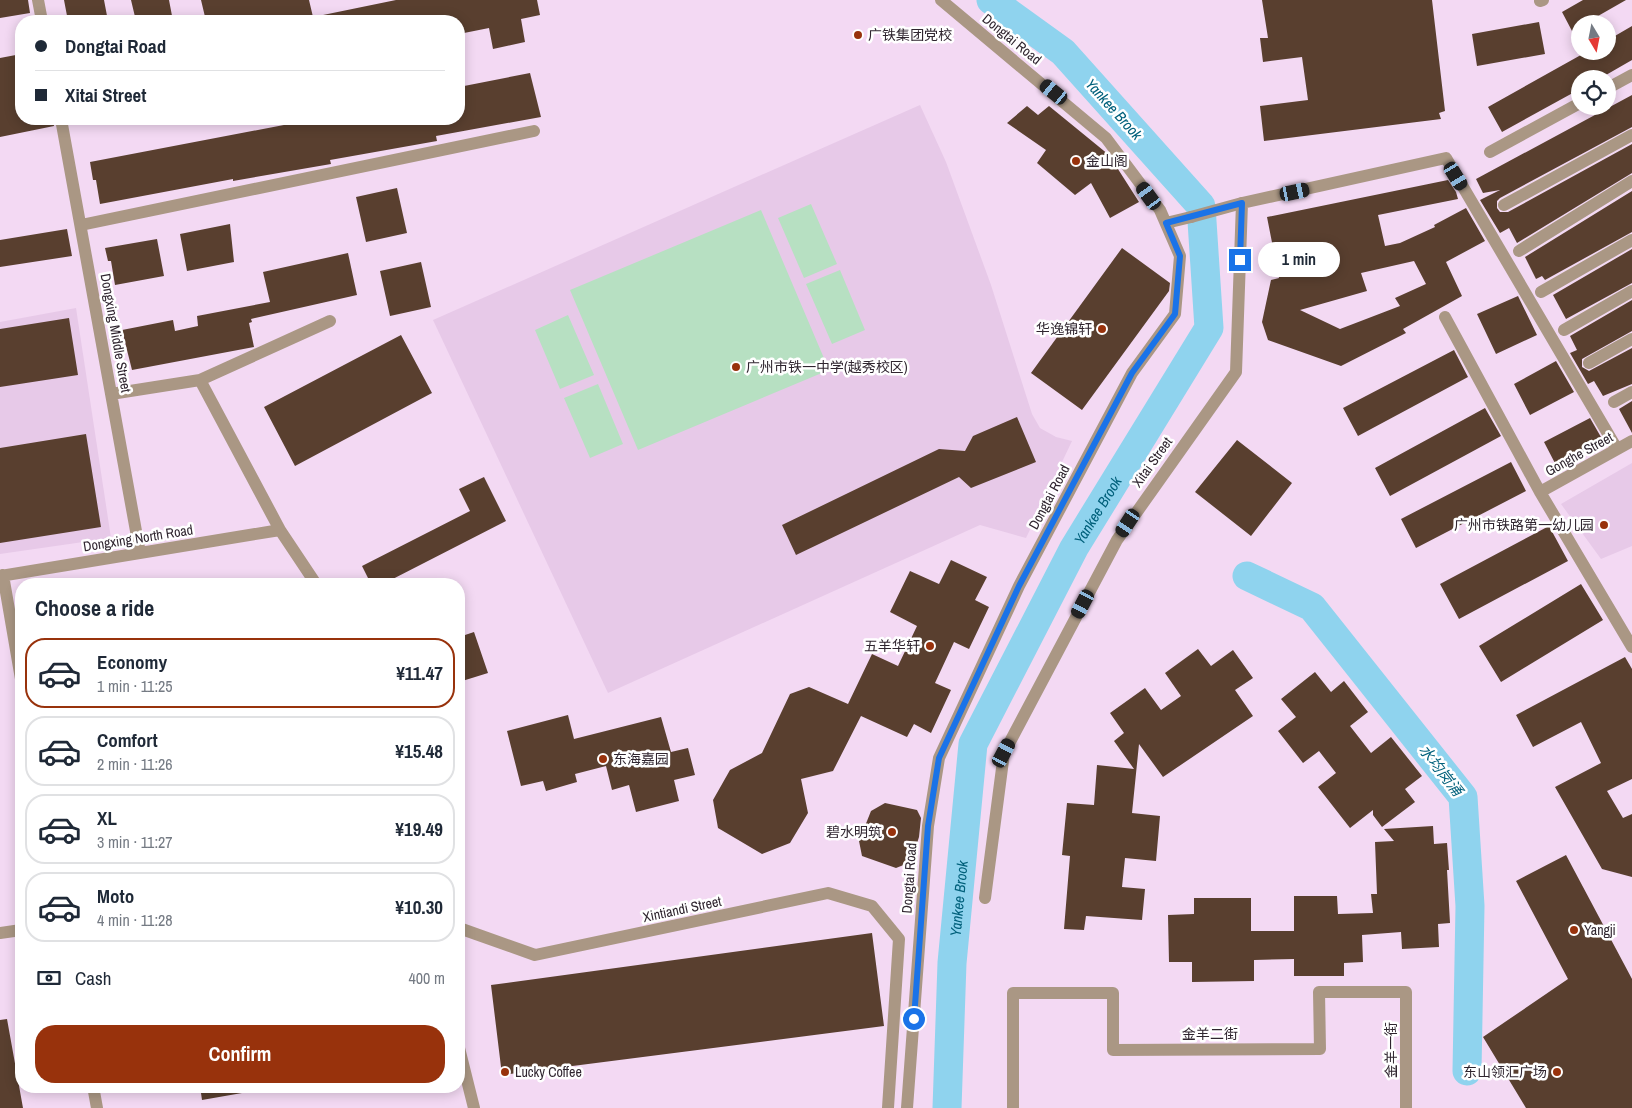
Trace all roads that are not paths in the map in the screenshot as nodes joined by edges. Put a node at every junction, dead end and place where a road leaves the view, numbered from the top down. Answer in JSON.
{"nodes":[{"id":1,"x":38,"y":0,"type":"edge"},
{"id":2,"x":941,"y":0,"type":"edge"},
{"id":3,"x":41,"y":15,"type":"edge"},
{"id":4,"x":1632,"y":75,"type":"edge"},
{"id":5,"x":1616,"y":84,"type":"edge"},
{"id":6,"x":1571,"y":108,"type":"edge"},
{"id":7,"x":62,"y":125,"type":"edge"},
{"id":8,"x":534,"y":131,"type":"dead end"},
{"id":9,"x":1632,"y":135,"type":"edge"},
{"id":10,"x":1490,"y":152,"type":"dead end"},
{"id":11,"x":1632,"y":181,"type":"edge"},
{"id":12,"x":1242,"y":203,"type":"junction"},
{"id":13,"x":1504,"y":205,"type":"dead end"},
{"id":14,"x":1166,"y":223,"type":"junction"},
{"id":15,"x":81,"y":224,"type":"junction"},
{"id":16,"x":1632,"y":240,"type":"edge"},
{"id":17,"x":1519,"y":251,"type":"dead end"},
{"id":18,"x":1632,"y":291,"type":"edge"},
{"id":19,"x":1541,"y":292,"type":"dead end"},
{"id":20,"x":1445,"y":317,"type":"dead end"},
{"id":21,"x":330,"y":320,"type":"dead end"},
{"id":22,"x":1564,"y":330,"type":"dead end"},
{"id":23,"x":1632,"y":339,"type":"edge"},
{"id":24,"x":1589,"y":363,"type":"dead end"},
{"id":25,"x":200,"y":380,"type":"junction"},
{"id":26,"x":1632,"y":392,"type":"edge"},
{"id":27,"x":112,"y":394,"type":"junction"},
{"id":28,"x":1614,"y":402,"type":"dead end"},
{"id":29,"x":1632,"y":441,"type":"edge"},
{"id":30,"x":1617,"y":450,"type":"junction"},
{"id":31,"x":1540,"y":492,"type":"junction"},
{"id":32,"x":280,"y":530,"type":"junction"},
{"id":33,"x":140,"y":553,"type":"junction"},
{"id":34,"x":2,"y":575,"type":"edge"},
{"id":35,"x":312,"y":578,"type":"edge"},
{"id":36,"x":15,"y":646,"type":"edge"},
{"id":37,"x":1632,"y":647,"type":"edge"},
{"id":38,"x":985,"y":898,"type":"dead end"},
{"id":39,"x":465,"y":930,"type":"edge"},
{"id":40,"x":15,"y":931,"type":"edge"},
{"id":41,"x":0,"y":933,"type":"edge"},
{"id":42,"x":1406,"y":992,"type":"joint"},
{"id":43,"x":465,"y":1072,"type":"edge"},
{"id":44,"x":94,"y":1093,"type":"edge"},
{"id":45,"x":97,"y":1108,"type":"edge"},
{"id":46,"x":474,"y":1108,"type":"edge"},
{"id":47,"x":888,"y":1108,"type":"edge"},
{"id":48,"x":907,"y":1108,"type":"edge"},
{"id":49,"x":1014,"y":1108,"type":"edge"},
{"id":50,"x":1406,"y":1108,"type":"edge"}],
"edges":[{"from":1,"to":3,"type":"street"},
{"from":2,"to":14,"type":"street","name":"Dongtai Road"},
{"from":4,"to":5,"type":"street"},
{"from":6,"to":10,"type":"street"},
{"from":7,"to":15,"type":"street","name":"Dongxing Middle Street"},
{"from":8,"to":15,"type":"street"},
{"from":9,"to":13,"type":"street"},
{"from":11,"to":17,"type":"street"},
{"from":12,"to":14,"type":"street","bridge":true},
{"from":12,"to":30,"type":"street"},
{"from":12,"to":38,"type":"street","name":"Xitai Street"},
{"from":14,"to":48,"type":"street","name":"Dongtai Road"},
{"from":15,"to":27,"type":"street","name":"Dongxing Middle Street"},
{"from":16,"to":19,"type":"street"},
{"from":18,"to":22,"type":"street"},
{"from":20,"to":31,"type":"street"},
{"from":21,"to":25,"type":"street"},
{"from":23,"to":24,"type":"street"},
{"from":25,"to":27,"type":"street"},
{"from":25,"to":32,"type":"street"},
{"from":26,"to":28,"type":"street"},
{"from":27,"to":33,"type":"street","name":"Dongxing Middle Street"},
{"from":29,"to":30,"type":"street","name":"Gonghe Street"},
{"from":30,"to":31,"type":"street","name":"Gonghe Street"},
{"from":31,"to":37,"type":"street"},
{"from":32,"to":33,"type":"street","name":"Dongxing North Road"},
{"from":32,"to":35,"type":"street"},
{"from":33,"to":34,"type":"street","name":"Dongxing North Road"},
{"from":34,"to":36,"type":"street"},
{"from":39,"to":47,"type":"street","name":"Xintiandi Street"},
{"from":40,"to":41,"type":"street"},
{"from":42,"to":49,"type":"street","name":"金羊二街"},
{"from":42,"to":50,"type":"street","name":"金羊一街"},
{"from":43,"to":46,"type":"street"},
{"from":44,"to":45,"type":"street"}]}
